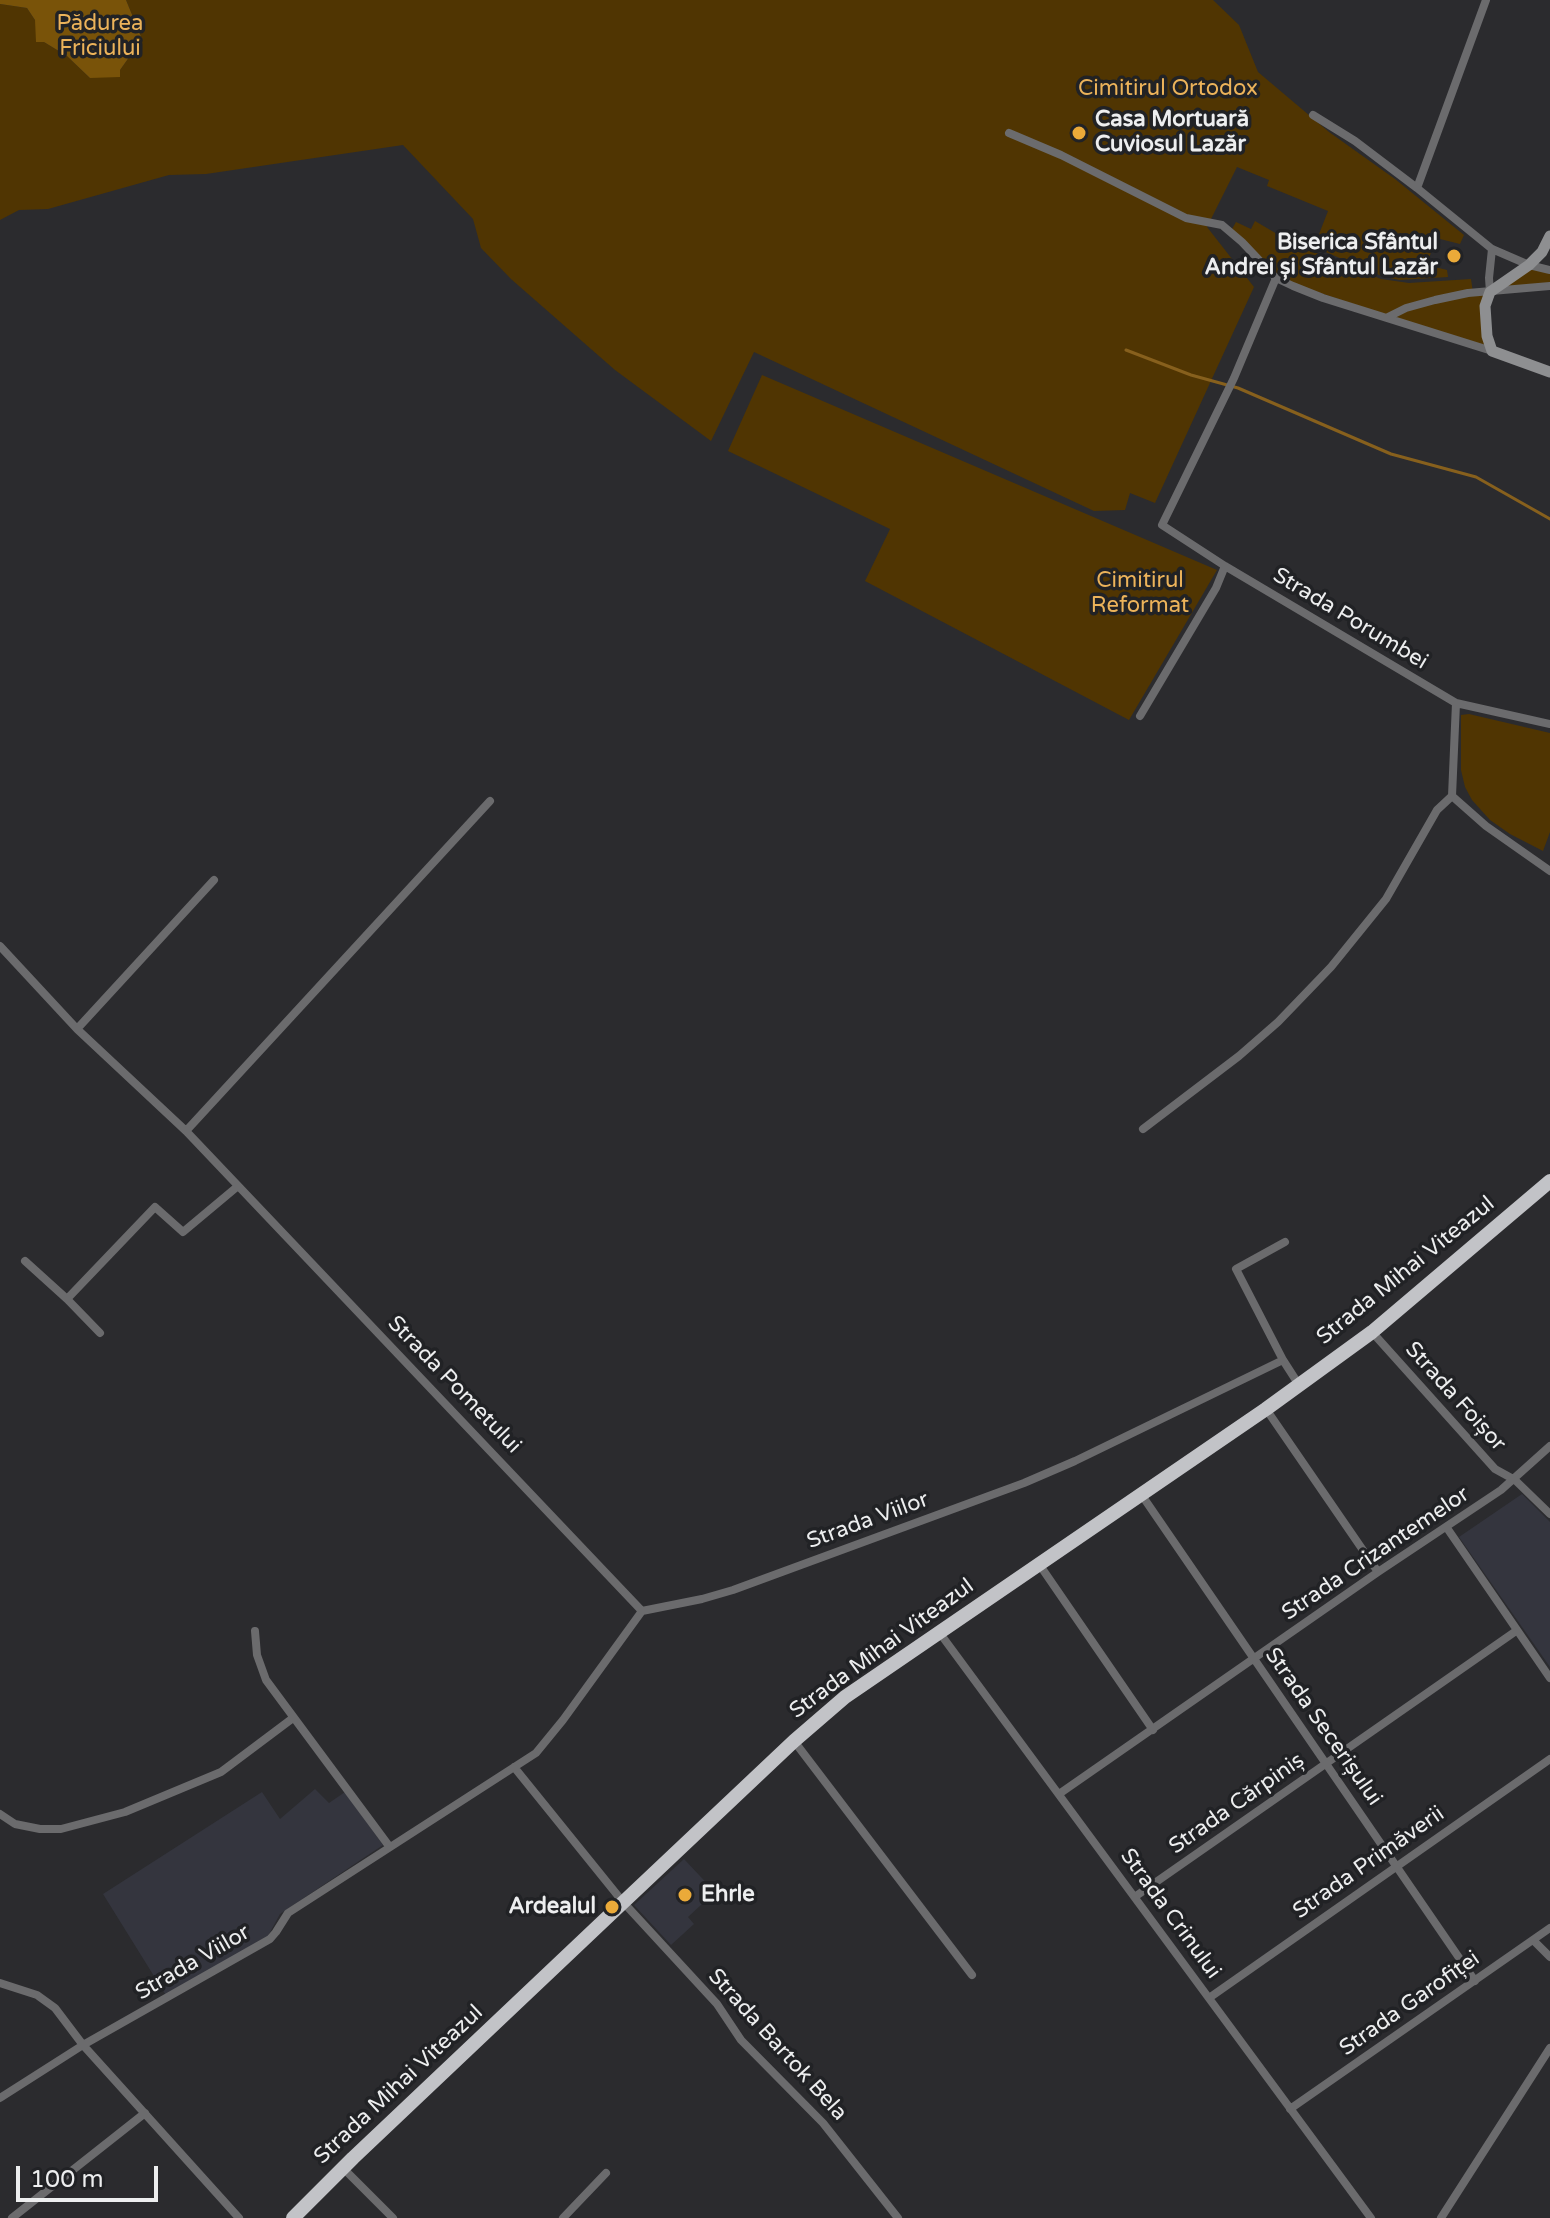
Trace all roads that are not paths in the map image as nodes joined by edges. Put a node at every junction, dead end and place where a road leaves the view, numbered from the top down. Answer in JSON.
{"nodes":[{"id":1,"x":1486,"y":0,"type":"edge"},
{"id":2,"x":1313,"y":115,"type":"dead end"},
{"id":3,"x":1009,"y":133,"type":"dead end"},
{"id":4,"x":1417,"y":188,"type":"junction"},
{"id":5,"x":1550,"y":236,"type":"edge"},
{"id":6,"x":1492,"y":249,"type":"junction"},
{"id":7,"x":1529,"y":265,"type":"junction"},
{"id":8,"x":1550,"y":270,"type":"edge"},
{"id":9,"x":1276,"y":278,"type":"junction"},
{"id":10,"x":1550,"y":286,"type":"edge"},
{"id":11,"x":1490,"y":292,"type":"junction"},
{"id":12,"x":1388,"y":317,"type":"junction"},
{"id":13,"x":1492,"y":351,"type":"junction"},
{"id":14,"x":1550,"y":372,"type":"edge"},
{"id":15,"x":1225,"y":566,"type":"junction"},
{"id":16,"x":1456,"y":703,"type":"junction"},
{"id":17,"x":1140,"y":716,"type":"dead end"},
{"id":18,"x":1550,"y":724,"type":"edge"},
{"id":19,"x":1452,"y":796,"type":"junction"},
{"id":20,"x":490,"y":801,"type":"dead end"},
{"id":21,"x":1550,"y":871,"type":"edge"},
{"id":22,"x":214,"y":880,"type":"dead end"},
{"id":23,"x":0,"y":946,"type":"edge"},
{"id":24,"x":77,"y":1029,"type":"junction"},
{"id":25,"x":1143,"y":1129,"type":"dead end"},
{"id":26,"x":186,"y":1131,"type":"junction"},
{"id":27,"x":1550,"y":1181,"type":"edge"},
{"id":28,"x":238,"y":1186,"type":"junction"},
{"id":29,"x":1285,"y":1242,"type":"dead end"},
{"id":30,"x":25,"y":1261,"type":"dead end"},
{"id":31,"x":67,"y":1299,"type":"junction"},
{"id":32,"x":1372,"y":1332,"type":"junction"},
{"id":33,"x":100,"y":1333,"type":"dead end"},
{"id":34,"x":1283,"y":1360,"type":"junction"},
{"id":35,"x":1299,"y":1385,"type":"junction"},
{"id":36,"x":1266,"y":1409,"type":"junction"},
{"id":37,"x":1550,"y":1446,"type":"edge"},
{"id":38,"x":1515,"y":1480,"type":"junction"},
{"id":39,"x":1141,"y":1494,"type":"junction"},
{"id":40,"x":1550,"y":1514,"type":"edge"},
{"id":41,"x":1447,"y":1528,"type":"junction"},
{"id":42,"x":1038,"y":1563,"type":"junction"},
{"id":43,"x":1378,"y":1572,"type":"junction"},
{"id":44,"x":642,"y":1611,"type":"junction"},
{"id":45,"x":255,"y":1631,"type":"dead end"},
{"id":46,"x":1516,"y":1631,"type":"junction"},
{"id":47,"x":939,"y":1632,"type":"junction"},
{"id":48,"x":1254,"y":1659,"type":"junction"},
{"id":49,"x":1550,"y":1678,"type":"edge"},
{"id":50,"x":293,"y":1718,"type":"junction"},
{"id":51,"x":1153,"y":1730,"type":"junction"},
{"id":52,"x":794,"y":1741,"type":"junction"},
{"id":53,"x":1550,"y":1759,"type":"edge"},
{"id":54,"x":1328,"y":1763,"type":"junction"},
{"id":55,"x":514,"y":1767,"type":"junction"},
{"id":56,"x":1059,"y":1794,"type":"junction"},
{"id":57,"x":0,"y":1814,"type":"edge"},
{"id":58,"x":389,"y":1846,"type":"junction"},
{"id":59,"x":1397,"y":1865,"type":"junction"},
{"id":60,"x":1136,"y":1896,"type":"junction"},
{"id":61,"x":623,"y":1902,"type":"junction"},
{"id":62,"x":1550,"y":1928,"type":"edge"},
{"id":63,"x":1533,"y":1940,"type":"junction"},
{"id":64,"x":1550,"y":1957,"type":"edge"},
{"id":65,"x":972,"y":1975,"type":"dead end"},
{"id":66,"x":1475,"y":1981,"type":"junction"},
{"id":67,"x":0,"y":1983,"type":"edge"},
{"id":68,"x":1209,"y":1998,"type":"junction"},
{"id":69,"x":83,"y":2045,"type":"junction"},
{"id":70,"x":1550,"y":2048,"type":"edge"},
{"id":71,"x":0,"y":2098,"type":"edge"},
{"id":72,"x":1290,"y":2109,"type":"junction"},
{"id":73,"x":145,"y":2113,"type":"junction"},
{"id":74,"x":343,"y":2168,"type":"junction"},
{"id":75,"x":606,"y":2173,"type":"dead end"},
{"id":76,"x":12,"y":2218,"type":"edge"},
{"id":77,"x":239,"y":2218,"type":"edge"},
{"id":78,"x":293,"y":2218,"type":"edge"},
{"id":79,"x":393,"y":2218,"type":"edge"},
{"id":80,"x":563,"y":2218,"type":"edge"},
{"id":81,"x":898,"y":2218,"type":"edge"},
{"id":82,"x":1371,"y":2218,"type":"edge"},
{"id":83,"x":1441,"y":2218,"type":"edge"}],
"edges":[{"from":1,"to":4,"type":"street"},
{"from":2,"to":4,"type":"street"},
{"from":3,"to":9,"type":"street"},
{"from":4,"to":6,"type":"street"},
{"from":5,"to":7,"type":"street"},
{"from":6,"to":7,"type":"street"},
{"from":6,"to":11,"type":"street"},
{"from":7,"to":8,"type":"street"},
{"from":7,"to":11,"type":"street"},
{"from":9,"to":12,"type":"street"},
{"from":9,"to":15,"type":"street","name":"Strada Porumbei"},
{"from":10,"to":11,"type":"street"},
{"from":11,"to":12,"type":"street"},
{"from":11,"to":13,"type":"street"},
{"from":12,"to":13,"type":"street"},
{"from":13,"to":14,"type":"street"},
{"from":15,"to":16,"type":"street","name":"Strada Porumbei"},
{"from":15,"to":17,"type":"street"},
{"from":16,"to":18,"type":"street","name":"Strada Porumbei"},
{"from":16,"to":19,"type":"street"},
{"from":19,"to":21,"type":"street"},
{"from":19,"to":25,"type":"street"},
{"from":20,"to":26,"type":"street"},
{"from":22,"to":24,"type":"street"},
{"from":23,"to":24,"type":"street","name":"Strada Pometului"},
{"from":24,"to":26,"type":"street","name":"Strada Pometului"},
{"from":26,"to":28,"type":"street","name":"Strada Pometului"},
{"from":27,"to":32,"type":"highway","name":"Strada Mihai Viteazul"},
{"from":28,"to":31,"type":"street"},
{"from":28,"to":44,"type":"street","name":"Strada Pometului"},
{"from":29,"to":34,"type":"street"},
{"from":30,"to":31,"type":"street"},
{"from":31,"to":33,"type":"street"},
{"from":32,"to":35,"type":"highway","name":"Strada Mihai Viteazul"},
{"from":32,"to":38,"type":"street","name":"Strada Foișor"},
{"from":34,"to":35,"type":"street"},
{"from":34,"to":44,"type":"street","name":"Strada Viilor"},
{"from":35,"to":36,"type":"highway","name":"Strada Mihai Viteazul"},
{"from":36,"to":39,"type":"highway","name":"Strada Mihai Viteazul"},
{"from":36,"to":43,"type":"street"},
{"from":37,"to":38,"type":"street","name":"Strada Crizantemelor"},
{"from":38,"to":40,"type":"street","name":"Strada Foișor"},
{"from":38,"to":41,"type":"street","name":"Strada Crizantemelor"},
{"from":39,"to":42,"type":"highway","name":"Strada Mihai Viteazul"},
{"from":39,"to":48,"type":"street","name":"Strada Secerișului"},
{"from":41,"to":43,"type":"street","name":"Strada Crizantemelor"},
{"from":41,"to":46,"type":"street"},
{"from":42,"to":47,"type":"highway","name":"Strada Mihai Viteazul"},
{"from":42,"to":51,"type":"street"},
{"from":43,"to":48,"type":"street","name":"Strada Crizantemelor"},
{"from":44,"to":55,"type":"street","name":"Strada Viilor"},
{"from":45,"to":50,"type":"street"},
{"from":46,"to":49,"type":"street"},
{"from":46,"to":54,"type":"street","name":"Strada Cărpiniș"},
{"from":47,"to":52,"type":"highway","name":"Strada Mihai Viteazul"},
{"from":47,"to":56,"type":"street","name":"Strada Crinului"},
{"from":48,"to":51,"type":"street","name":"Strada Crizantemelor"},
{"from":48,"to":54,"type":"street","name":"Strada Secerișului"},
{"from":50,"to":57,"type":"street"},
{"from":50,"to":58,"type":"street"},
{"from":51,"to":56,"type":"street","name":"Strada Crizantemelor"},
{"from":52,"to":61,"type":"highway","name":"Strada Mihai Viteazul"},
{"from":52,"to":65,"type":"street"},
{"from":53,"to":59,"type":"street","name":"Strada Primăverii"},
{"from":54,"to":59,"type":"street","name":"Strada Secerișului"},
{"from":54,"to":60,"type":"street","name":"Strada Cărpiniș"},
{"from":55,"to":58,"type":"street","name":"Strada Viilor"},
{"from":55,"to":61,"type":"street"},
{"from":56,"to":60,"type":"street","name":"Strada Crinului"},
{"from":58,"to":69,"type":"street","name":"Strada Viilor"},
{"from":59,"to":66,"type":"street","name":"Strada Secerișului"},
{"from":59,"to":68,"type":"street","name":"Strada Primăverii"},
{"from":60,"to":68,"type":"street","name":"Strada Crinului"},
{"from":61,"to":74,"type":"highway","name":"Strada Mihai Viteazul"},
{"from":61,"to":81,"type":"street","name":"Strada Bartok Bela"},
{"from":62,"to":63,"type":"street","name":"Strada Garofiței"},
{"from":63,"to":64,"type":"street"},
{"from":63,"to":66,"type":"street","name":"Strada Garofiței"},
{"from":66,"to":72,"type":"street","name":"Strada Garofiței"},
{"from":67,"to":69,"type":"street"},
{"from":68,"to":72,"type":"street","name":"Strada Crinului"},
{"from":69,"to":71,"type":"street","name":"Strada Viilor"},
{"from":69,"to":73,"type":"street"},
{"from":70,"to":83,"type":"street"},
{"from":72,"to":82,"type":"street","name":"Strada Crinului"},
{"from":73,"to":76,"type":"street"},
{"from":73,"to":77,"type":"street"},
{"from":74,"to":78,"type":"highway","name":"Strada Mihai Viteazul"},
{"from":74,"to":79,"type":"street"},
{"from":75,"to":80,"type":"street"}]}
